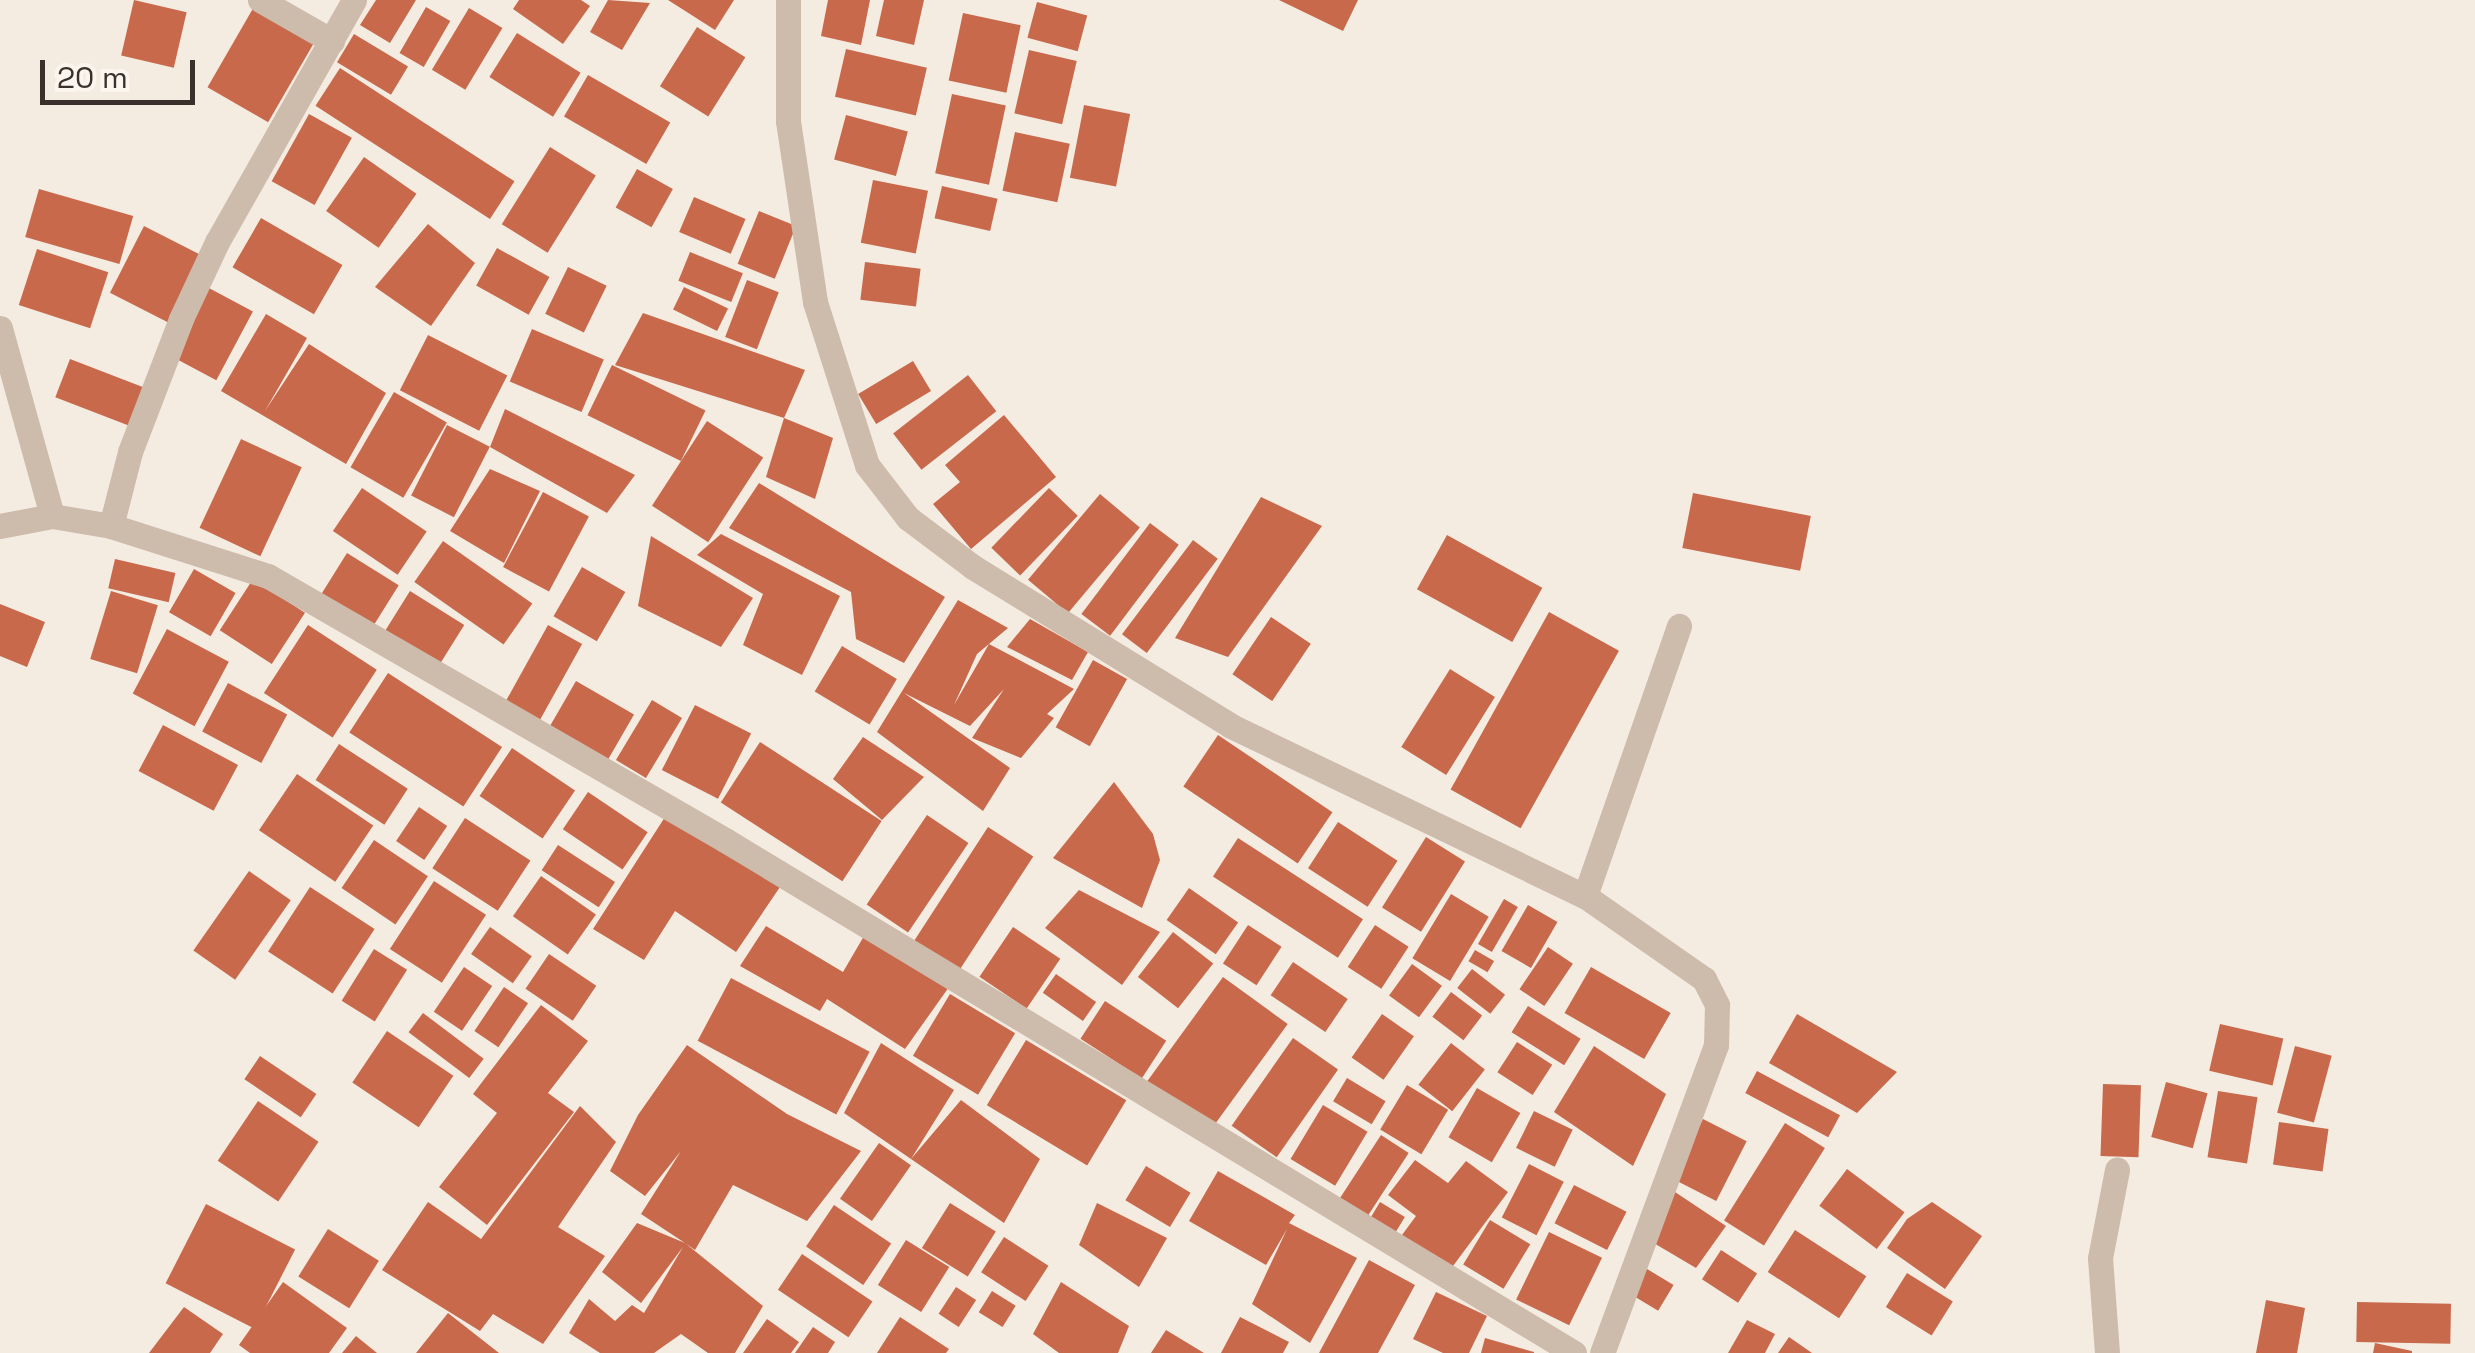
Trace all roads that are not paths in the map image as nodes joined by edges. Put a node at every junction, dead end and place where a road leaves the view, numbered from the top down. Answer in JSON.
{"nodes":[{"id":1,"x":260,"y":0,"type":"edge"},
{"id":2,"x":354,"y":0,"type":"edge"},
{"id":3,"x":788,"y":0,"type":"edge"},
{"id":4,"x":332,"y":41,"type":"junction"},
{"id":5,"x":0,"y":328,"type":"edge"},
{"id":6,"x":52,"y":516,"type":"junction"},
{"id":7,"x":0,"y":526,"type":"edge"},
{"id":8,"x":111,"y":526,"type":"junction"},
{"id":9,"x":1680,"y":626,"type":"dead end"},
{"id":10,"x":1585,"y":896,"type":"junction"},
{"id":11,"x":2117,"y":1170,"type":"dead end"},
{"id":12,"x":1574,"y":1353,"type":"edge"},
{"id":13,"x":1602,"y":1353,"type":"edge"},
{"id":14,"x":2106,"y":1353,"type":"edge"}],
"edges":[{"from":1,"to":4,"type":"street"},
{"from":2,"to":4,"type":"street"},
{"from":3,"to":10,"type":"street"},
{"from":4,"to":8,"type":"street"},
{"from":5,"to":6,"type":"street"},
{"from":6,"to":7,"type":"street"},
{"from":6,"to":8,"type":"street"},
{"from":8,"to":12,"type":"street"},
{"from":9,"to":10,"type":"street"},
{"from":10,"to":13,"type":"street"},
{"from":11,"to":14,"type":"street"}]}
